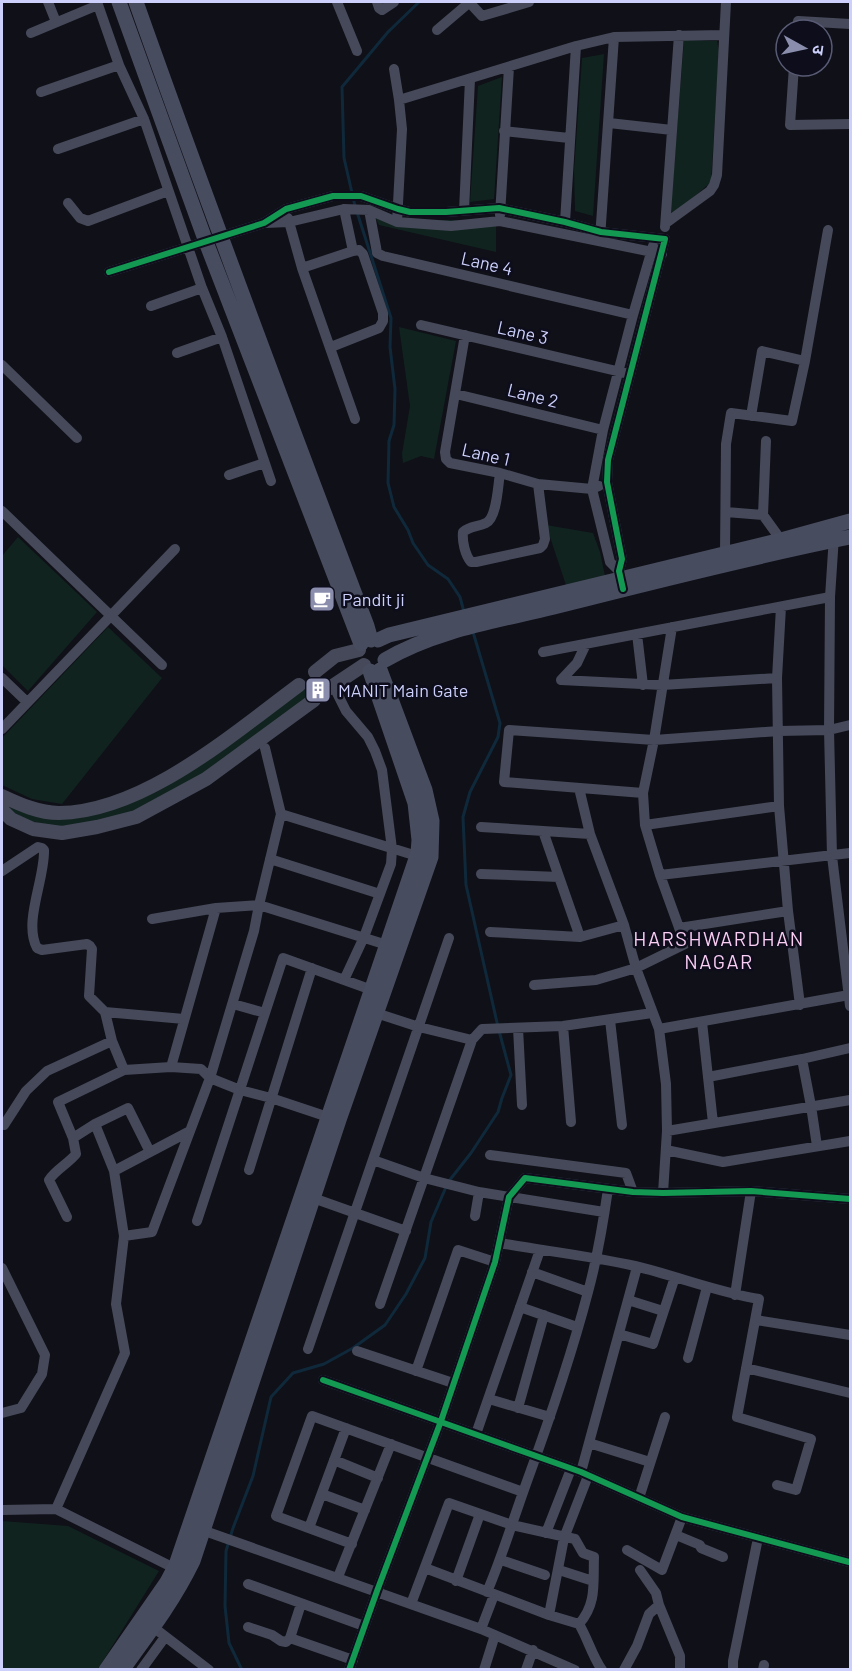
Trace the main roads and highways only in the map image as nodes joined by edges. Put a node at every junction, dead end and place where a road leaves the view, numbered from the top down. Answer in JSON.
{"nodes":[{"id":1,"x":119,"y":2,"type":"edge"},
{"id":2,"x":136,"y":2,"type":"edge"},
{"id":3,"x":850,"y":521,"type":"edge"},
{"id":4,"x":834,"y":533,"type":"junction"},
{"id":5,"x":850,"y":537,"type":"edge"},
{"id":6,"x":621,"y":579,"type":"junction"},
{"id":7,"x":371,"y":655,"type":"junction"},
{"id":8,"x":106,"y":1670,"type":"edge"},
{"id":9,"x":122,"y":1670,"type":"edge"}],
"edges":[{"from":1,"to":7,"type":"main road"},
{"from":2,"to":7,"type":"main road"},
{"from":3,"to":4,"type":"main road"},
{"from":4,"to":5,"type":"main road"},
{"from":4,"to":6,"type":"main road"},
{"from":4,"to":6,"type":"main road"},
{"from":6,"to":7,"type":"main road"},
{"from":7,"to":8,"type":"main road"},
{"from":7,"to":9,"type":"main road"}]}
